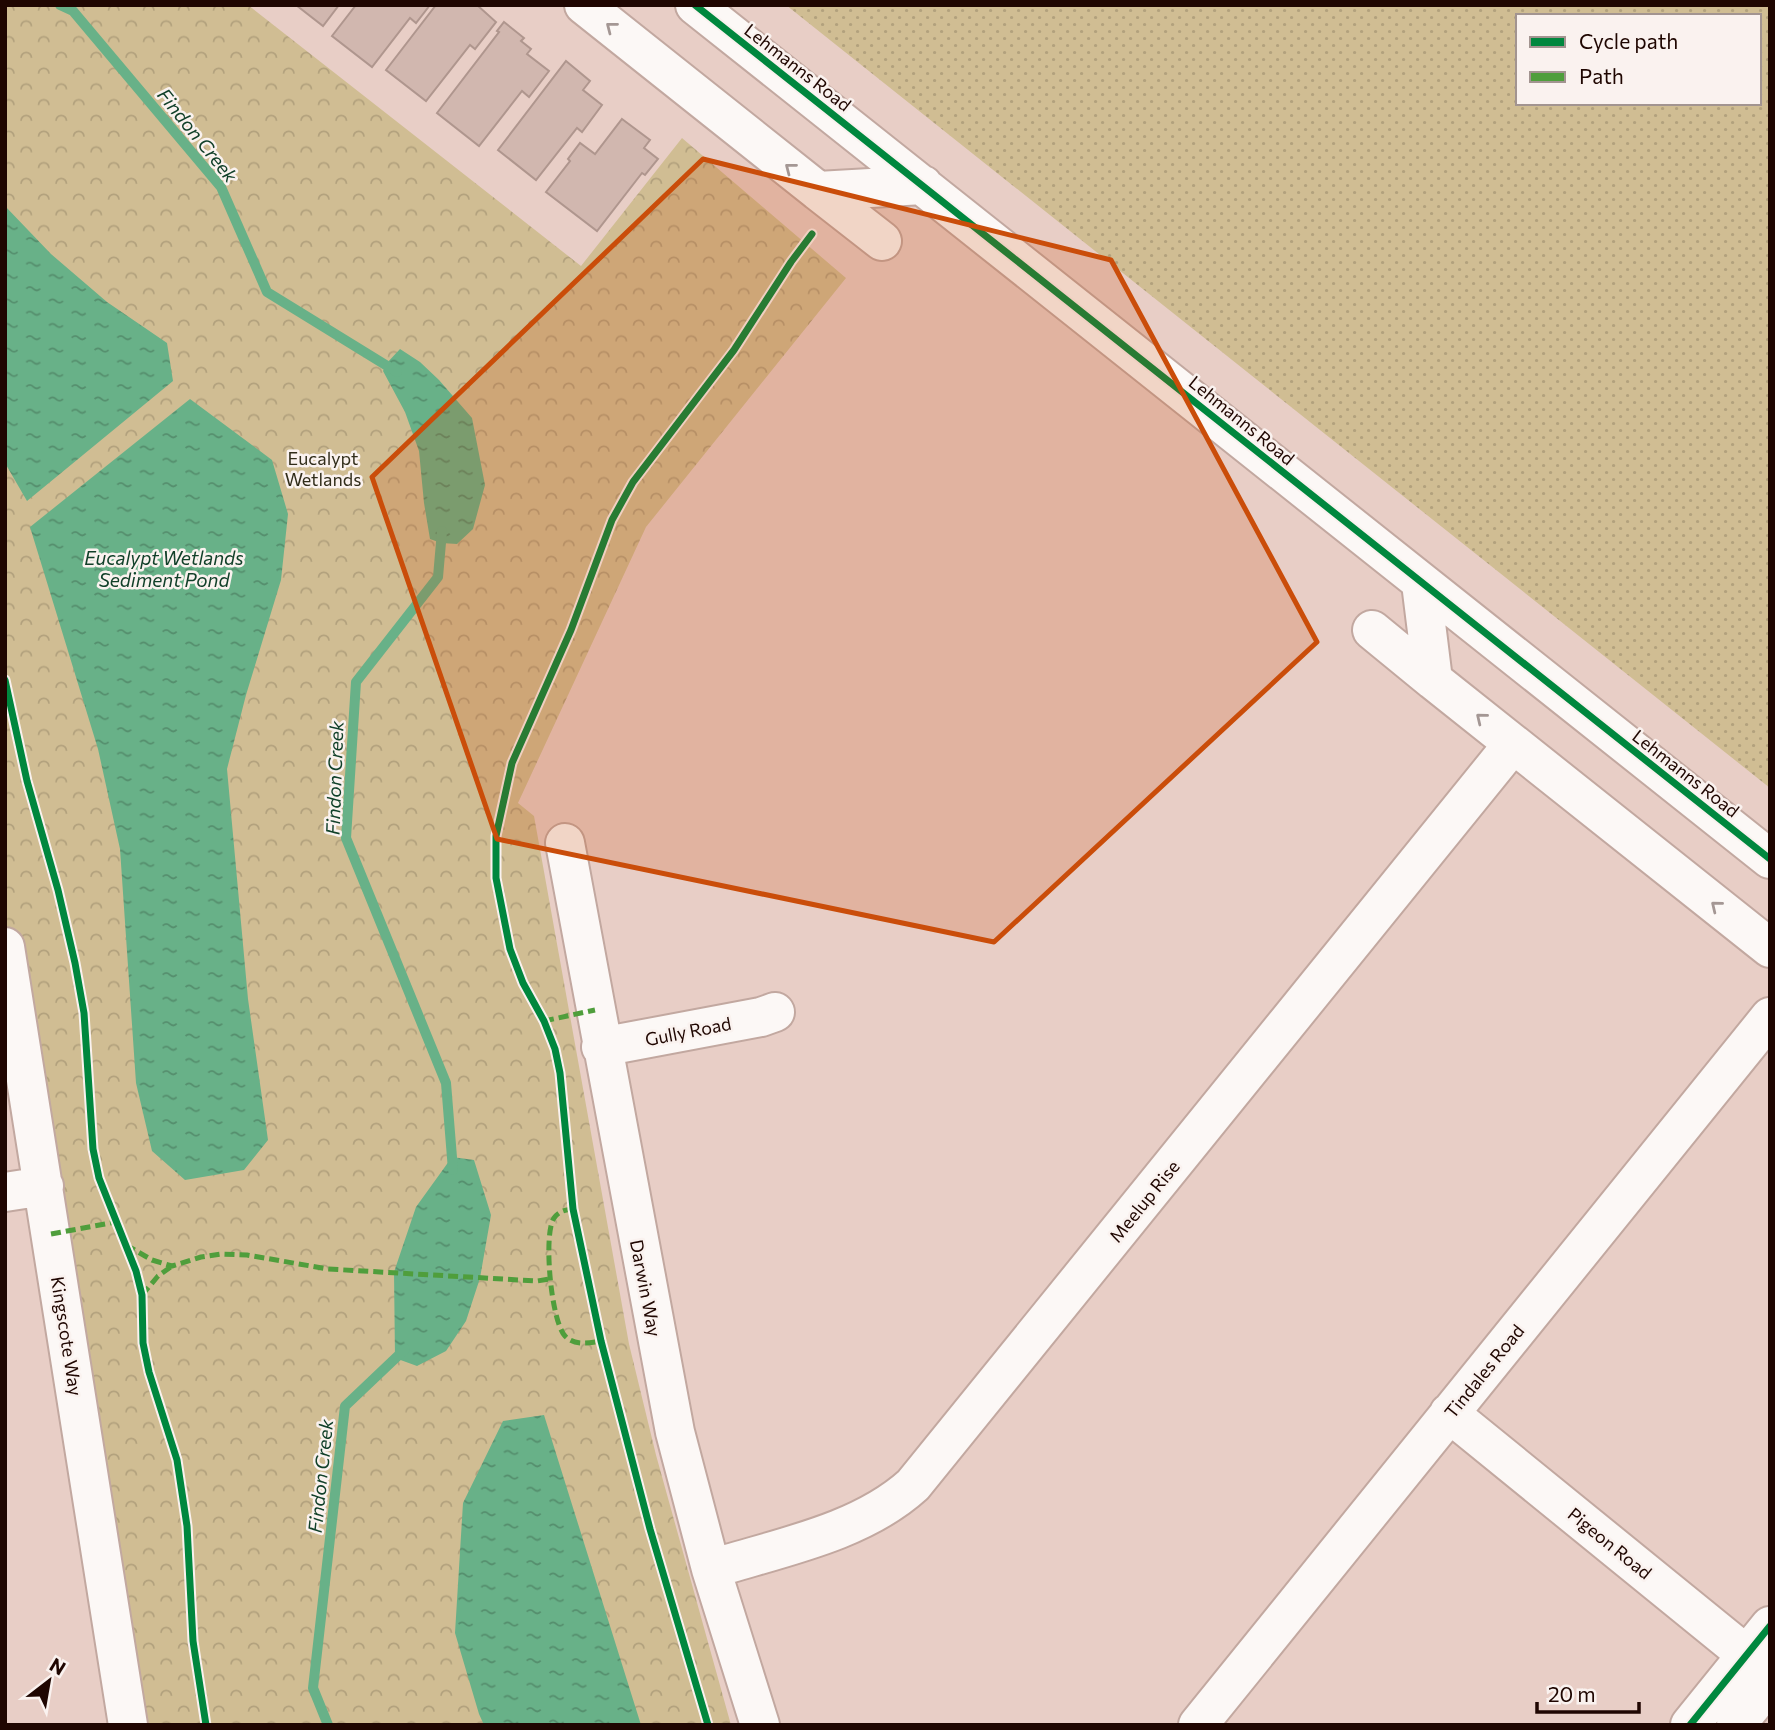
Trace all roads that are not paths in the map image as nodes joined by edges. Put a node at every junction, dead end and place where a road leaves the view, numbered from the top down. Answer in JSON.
{"nodes":[{"id":1,"x":584,"y":5,"type":"edge"},
{"id":2,"x":695,"y":5,"type":"edge"},
{"id":3,"x":923,"y":185,"type":"junction"},
{"id":4,"x":818,"y":191,"type":"junction"},
{"id":5,"x":883,"y":241,"type":"dead end"},
{"id":6,"x":1421,"y":583,"type":"junction"},
{"id":7,"x":1372,"y":630,"type":"dead end"},
{"id":8,"x":1433,"y":680,"type":"junction"},
{"id":9,"x":1513,"y":744,"type":"junction"},
{"id":10,"x":565,"y":844,"type":"dead end"},
{"id":11,"x":1770,"y":859,"type":"edge"},
{"id":12,"x":5,"y":947,"type":"edge"},
{"id":13,"x":1770,"y":948,"type":"edge"},
{"id":14,"x":775,"y":1012,"type":"dead end"},
{"id":15,"x":1770,"y":1017,"type":"edge"},
{"id":16,"x":601,"y":1047,"type":"junction"},
{"id":17,"x":44,"y":1186,"type":"junction"},
{"id":18,"x":5,"y":1192,"type":"edge"},
{"id":19,"x":1449,"y":1413,"type":"junction"},
{"id":20,"x":711,"y":1569,"type":"junction"},
{"id":21,"x":1764,"y":1659,"type":"edge"},
{"id":22,"x":128,"y":1725,"type":"edge"},
{"id":23,"x":760,"y":1725,"type":"edge"},
{"id":24,"x":1198,"y":1725,"type":"edge"},
{"id":25,"x":1690,"y":1725,"type":"edge"},
{"id":26,"x":1736,"y":1725,"type":"edge"}],
"edges":[{"from":4,"to":1,"type":"street","one_way":true},
{"from":2,"to":3,"type":"street","name":"Lehmanns Road"},
{"from":3,"to":4,"type":"street"},
{"from":3,"to":6,"type":"street","name":"Lehmanns Road"},
{"from":4,"to":5,"type":"street"},
{"from":6,"to":8,"type":"street"},
{"from":6,"to":11,"type":"street","name":"Lehmanns Road"},
{"from":7,"to":8,"type":"street"},
{"from":9,"to":8,"type":"street","one_way":true},
{"from":13,"to":9,"type":"street","one_way":true},
{"from":9,"to":20,"type":"street","name":"Meelup Rise"},
{"from":10,"to":16,"type":"street","name":"Darwin Way"},
{"from":12,"to":17,"type":"street","name":"Kingscote Way"},
{"from":14,"to":16,"type":"street","name":"Gully Road"},
{"from":15,"to":19,"type":"street","name":"Tindales Road"},
{"from":16,"to":20,"type":"street","name":"Darwin Way"},
{"from":17,"to":18,"type":"street"},
{"from":17,"to":22,"type":"street","name":"Kingscote Way"},
{"from":19,"to":21,"type":"street","name":"Pigeon Road"},
{"from":19,"to":24,"type":"street","name":"Tindales Road"},
{"from":20,"to":23,"type":"street","name":"Darwin Way"},
{"from":21,"to":25,"type":"street"},
{"from":21,"to":26,"type":"street"}]}
